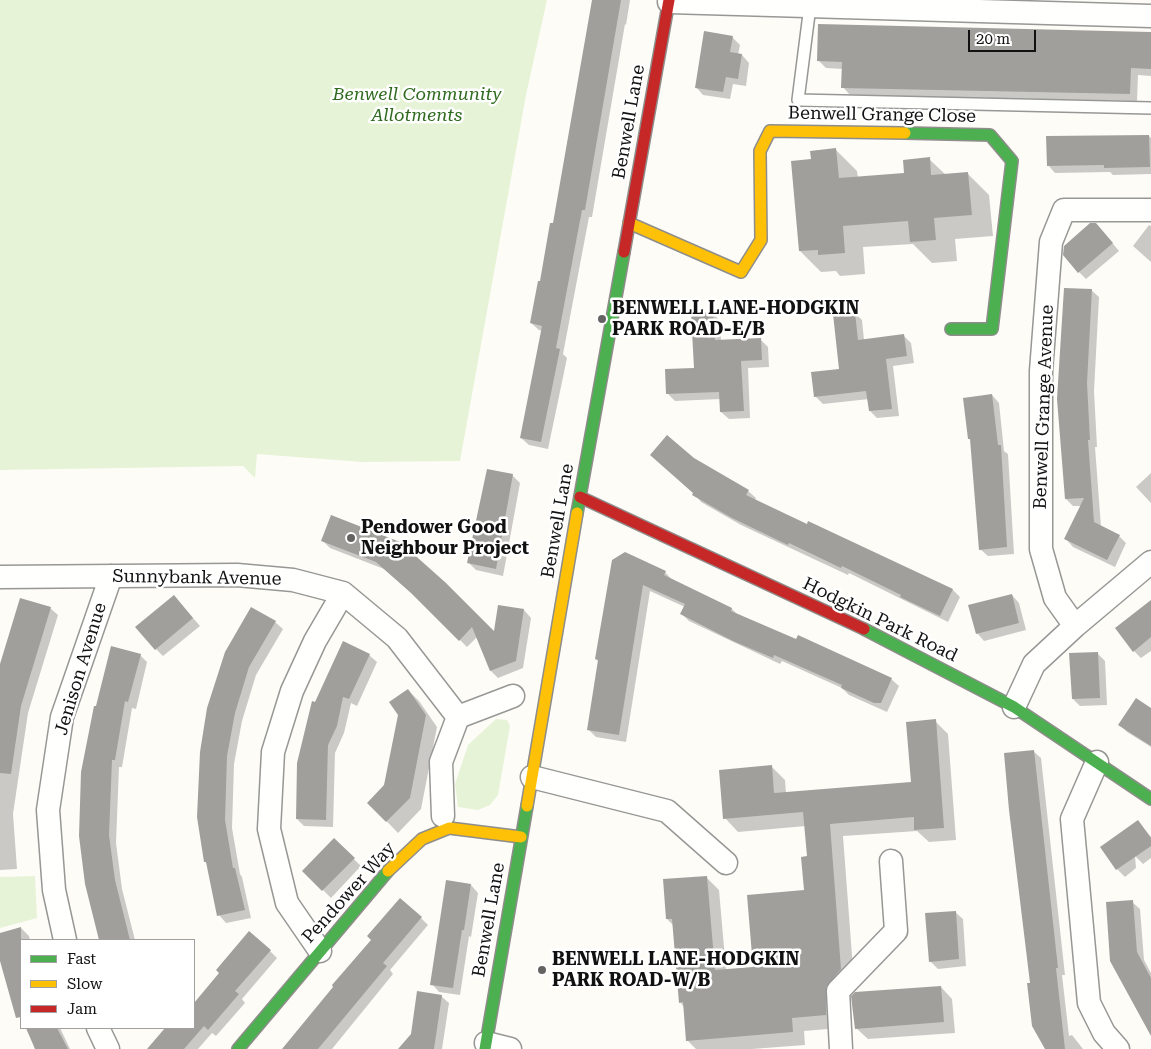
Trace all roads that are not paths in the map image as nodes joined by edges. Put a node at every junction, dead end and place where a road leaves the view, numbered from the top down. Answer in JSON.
{"nodes":[{"id":1,"x":669,"y":1,"type":"edge"},
{"id":2,"x":810,"y":6,"type":"junction"},
{"id":3,"x":1002,"y":6,"type":"edge"},
{"id":4,"x":1151,"y":16,"type":"edge"},
{"id":5,"x":1151,"y":108,"type":"edge"},
{"id":6,"x":1151,"y":210,"type":"edge"},
{"id":7,"x":629,"y":223,"type":"junction"},
{"id":8,"x":951,"y":330,"type":"dead end"},
{"id":9,"x":580,"y":497,"type":"junction"},
{"id":10,"x":1151,"y":562,"type":"edge"},
{"id":11,"x":111,"y":576,"type":"junction"},
{"id":12,"x":0,"y":577,"type":"edge"},
{"id":13,"x":343,"y":593,"type":"junction"},
{"id":14,"x":1075,"y":626,"type":"junction"},
{"id":15,"x":513,"y":696,"type":"dead end"},
{"id":16,"x":1014,"y":707,"type":"junction"},
{"id":17,"x":458,"y":717,"type":"junction"},
{"id":18,"x":1097,"y":762,"type":"junction"},
{"id":19,"x":532,"y":778,"type":"junction"},
{"id":20,"x":1151,"y":799,"type":"edge"},
{"id":21,"x":443,"y":816,"type":"dead end"},
{"id":22,"x":521,"y":837,"type":"junction"},
{"id":23,"x":891,"y":861,"type":"dead end"},
{"id":24,"x":726,"y":863,"type":"dead end"},
{"id":25,"x":65,"y":939,"type":"edge"},
{"id":26,"x":320,"y":951,"type":"junction"},
{"id":27,"x":98,"y":1029,"type":"edge"},
{"id":28,"x":485,"y":1046,"type":"edge"},
{"id":29,"x":108,"y":1049,"type":"edge"},
{"id":30,"x":238,"y":1049,"type":"edge"},
{"id":31,"x":510,"y":1049,"type":"edge"},
{"id":32,"x":841,"y":1049,"type":"edge"},
{"id":33,"x":1118,"y":1049,"type":"edge"}],
"edges":[{"from":1,"to":2,"type":"street"},
{"from":1,"to":7,"type":"street","name":"Benwell Lane"},
{"from":2,"to":3,"type":"street"},
{"from":2,"to":5,"type":"lane"},
{"from":3,"to":4,"type":"street"},
{"from":6,"to":14,"type":"street","name":"Benwell Grange Avenue"},
{"from":7,"to":8,"type":"street","name":"Benwell Grange Close"},
{"from":7,"to":9,"type":"street","name":"Benwell Lane"},
{"from":9,"to":16,"type":"street","name":"Hodgkin Park Road"},
{"from":9,"to":19,"type":"street","name":"Benwell Lane"},
{"from":10,"to":14,"type":"street"},
{"from":11,"to":12,"type":"street","name":"Sunnybank Avenue"},
{"from":11,"to":13,"type":"street","name":"Sunnybank Avenue"},
{"from":11,"to":25,"type":"street","name":"Jenison Avenue"},
{"from":13,"to":17,"type":"street","name":"Sunnybank Avenue"},
{"from":13,"to":26,"type":"street"},
{"from":14,"to":16,"type":"street"},
{"from":15,"to":17,"type":"street"},
{"from":16,"to":18,"type":"street","name":"Hodgkin Park Road"},
{"from":17,"to":21,"type":"street"},
{"from":18,"to":20,"type":"street","name":"Hodgkin Park Road"},
{"from":18,"to":33,"type":"street"},
{"from":19,"to":22,"type":"street","name":"Benwell Lane"},
{"from":19,"to":24,"type":"street"},
{"from":22,"to":26,"type":"street","name":"Pendower Way"},
{"from":22,"to":28,"type":"street","name":"Benwell Lane"},
{"from":23,"to":32,"type":"street"},
{"from":26,"to":30,"type":"street","name":"Pendower Way"},
{"from":27,"to":29,"type":"street"},
{"from":28,"to":31,"type":"street"}]}
